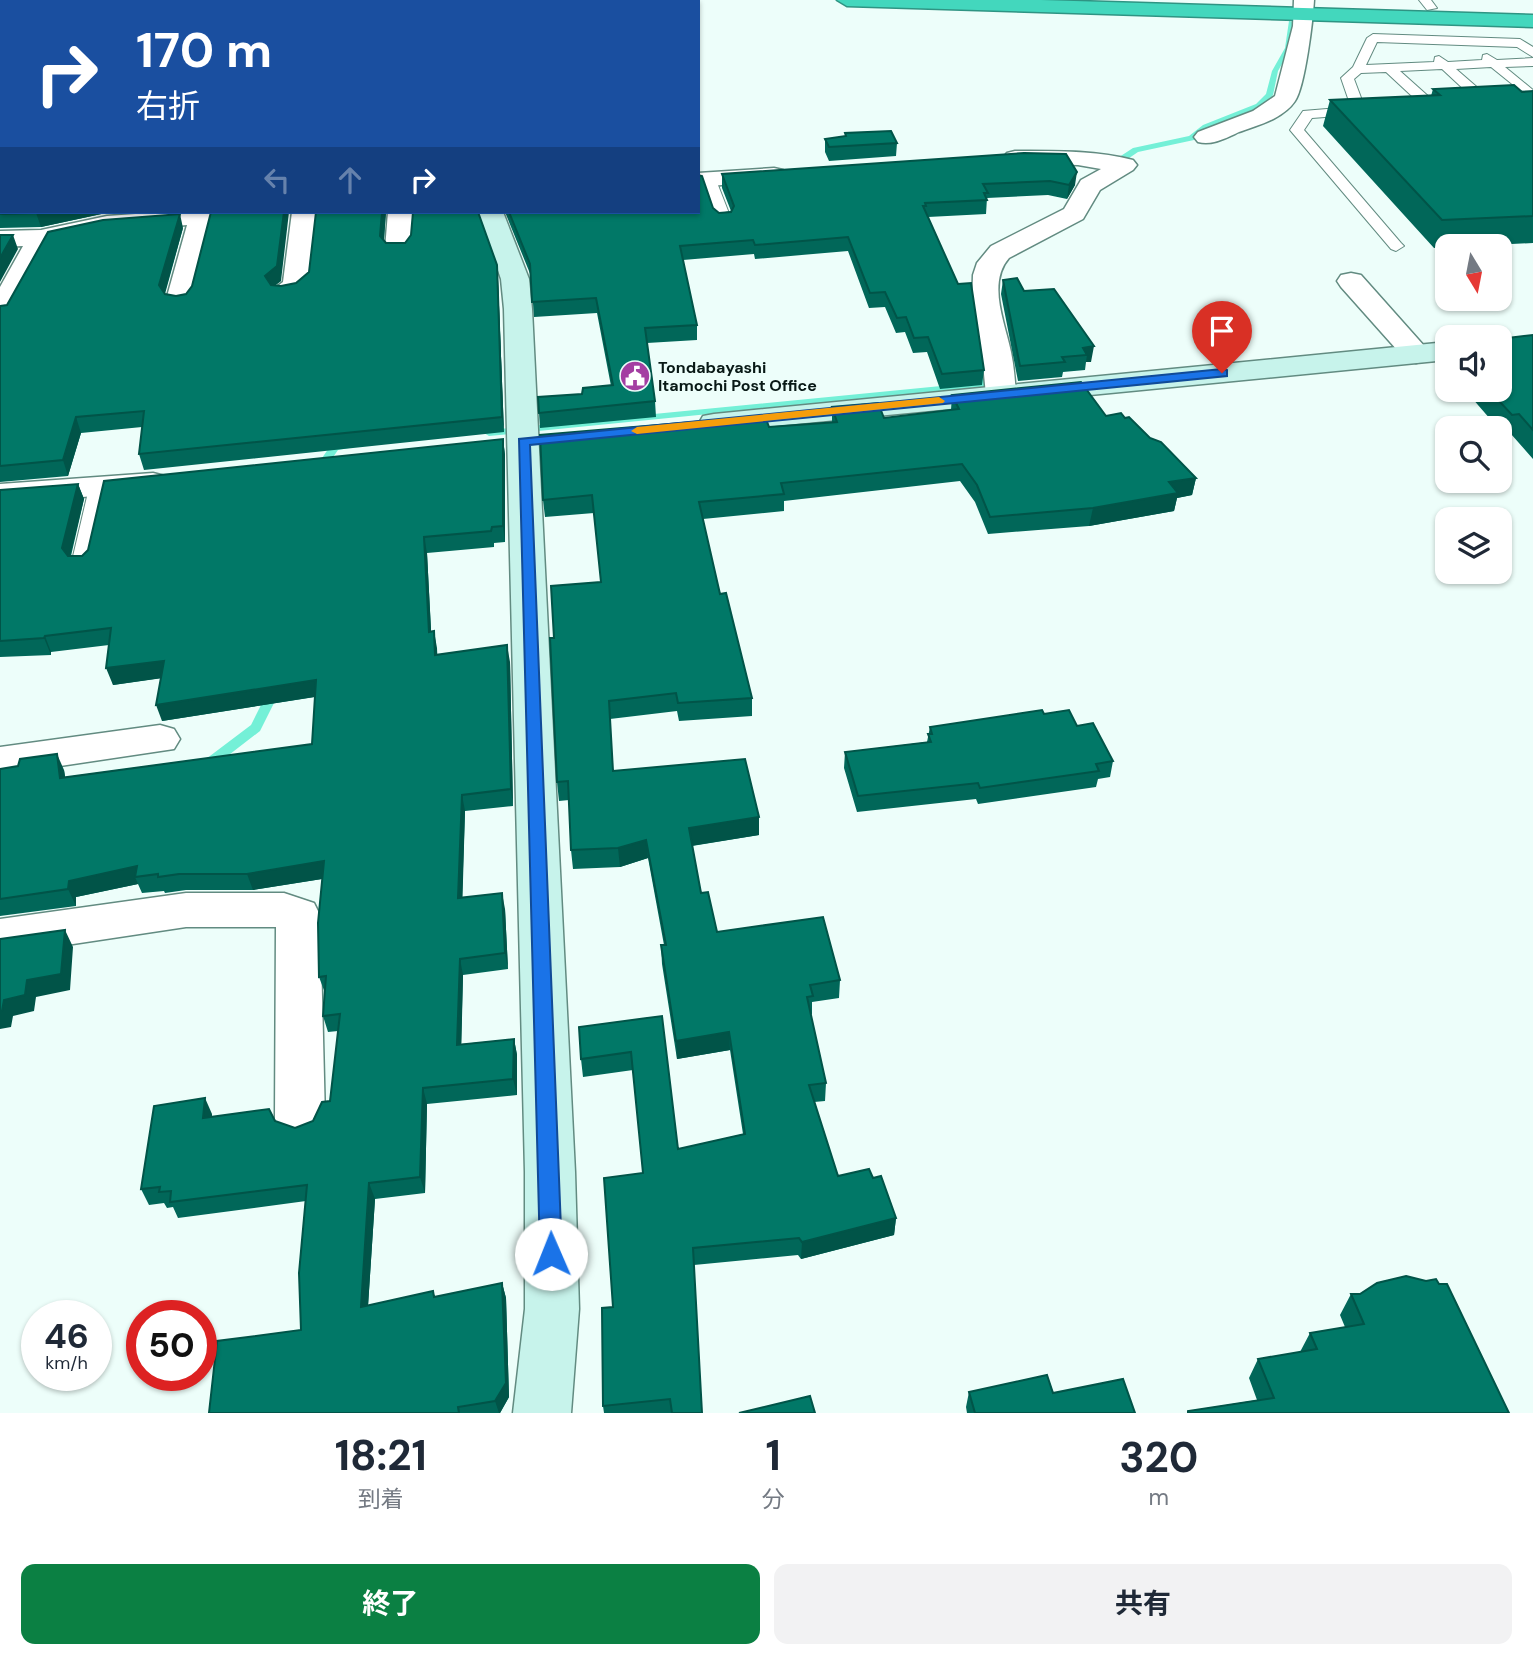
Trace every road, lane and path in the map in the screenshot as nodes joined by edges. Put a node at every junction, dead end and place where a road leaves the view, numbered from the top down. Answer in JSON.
{"nodes":[{"id":1,"x":847,"y":0,"type":"edge"},
{"id":2,"x":1150,"y":0,"type":"edge"},
{"id":3,"x":1428,"y":4,"type":"edge"},
{"id":4,"x":1304,"y":7,"type":"edge"},
{"id":5,"x":1329,"y":10,"type":"junction"},
{"id":6,"x":1533,"y":11,"type":"edge"},
{"id":7,"x":1533,"y":21,"type":"edge"},
{"id":8,"x":1416,"y":39,"type":"junction"},
{"id":9,"x":1468,"y":41,"type":"junction"},
{"id":10,"x":1533,"y":53,"type":"edge"},
{"id":11,"x":1533,"y":61,"type":"edge"},
{"id":12,"x":1493,"y":63,"type":"junction"},
{"id":13,"x":1444,"y":65,"type":"junction"},
{"id":14,"x":1389,"y":68,"type":"junction"},
{"id":15,"x":1358,"y":69,"type":"junction"},
{"id":16,"x":1529,"y":101,"type":"edge"},
{"id":17,"x":1447,"y":107,"type":"junction"},
{"id":18,"x":1409,"y":109,"type":"edge"},
{"id":19,"x":1206,"y":136,"type":"dead end"},
{"id":20,"x":995,"y":159,"type":"edge"},
{"id":21,"x":791,"y":174,"type":"edge"},
{"id":22,"x":703,"y":180,"type":"edge"},
{"id":23,"x":234,"y":214,"type":"edge"},
{"id":24,"x":305,"y":214,"type":"edge"},
{"id":25,"x":401,"y":214,"type":"edge"},
{"id":26,"x":491,"y":214,"type":"edge"},
{"id":27,"x":202,"y":217,"type":"junction"},
{"id":28,"x":115,"y":218,"type":"edge"},
{"id":29,"x":724,"y":221,"type":"edge"},
{"id":30,"x":41,"y":238,"type":"junction"},
{"id":31,"x":0,"y":239,"type":"edge"},
{"id":32,"x":1396,"y":246,"type":"dead end"},
{"id":33,"x":398,"y":249,"type":"edge"},
{"id":34,"x":1351,"y":281,"type":"dead end"},
{"id":35,"x":285,"y":291,"type":"edge"},
{"id":36,"x":180,"y":300,"type":"edge"},
{"id":37,"x":0,"y":312,"type":"edge"},
{"id":38,"x":1435,"y":352,"type":"edge"},
{"id":39,"x":1416,"y":354,"type":"junction"},
{"id":40,"x":1001,"y":395,"type":"junction"},
{"id":41,"x":687,"y":426,"type":"edge"},
{"id":42,"x":182,"y":479,"type":"edge"},
{"id":43,"x":99,"y":488,"type":"junction"},
{"id":44,"x":0,"y":494,"type":"edge"},
{"id":45,"x":81,"y":565,"type":"edge"},
{"id":46,"x":160,"y":739,"type":"dead end"},
{"id":47,"x":0,"y":761,"type":"edge"},
{"id":48,"x":0,"y":937,"type":"edge"},
{"id":49,"x":300,"y":1119,"type":"dead end"},
{"id":50,"x":542,"y":1413,"type":"edge"}],
"edges":[{"from":1,"to":4,"type":"highway"},
{"from":2,"to":4,"type":"highway"},
{"from":3,"to":5,"type":"highway"},
{"from":3,"to":6,"type":"highway"},
{"from":4,"to":5,"type":"highway"},
{"from":4,"to":19,"type":"street"},
{"from":5,"to":7,"type":"highway"},
{"from":8,"to":9,"type":"lane"},
{"from":8,"to":13,"type":"lane"},
{"from":8,"to":15,"type":"lane"},
{"from":9,"to":10,"type":"lane"},
{"from":9,"to":12,"type":"lane"},
{"from":11,"to":12,"type":"lane"},
{"from":12,"to":13,"type":"lane"},
{"from":12,"to":16,"type":"lane"},
{"from":13,"to":14,"type":"lane"},
{"from":13,"to":17,"type":"lane"},
{"from":14,"to":15,"type":"lane"},
{"from":14,"to":17,"type":"lane"},
{"from":15,"to":32,"type":"lane"},
{"from":17,"to":18,"type":"lane"},
{"from":20,"to":40,"type":"street"},
{"from":21,"to":22,"type":"street"},
{"from":22,"to":29,"type":"lane"},
{"from":23,"to":27,"type":"street"},
{"from":24,"to":35,"type":"street"},
{"from":25,"to":33,"type":"street"},
{"from":26,"to":50,"type":"main road"},
{"from":27,"to":28,"type":"street"},
{"from":27,"to":36,"type":"street"},
{"from":28,"to":30,"type":"street"},
{"from":30,"to":31,"type":"street"},
{"from":30,"to":37,"type":"street"},
{"from":34,"to":39,"type":"street"},
{"from":38,"to":39,"type":"main road"},
{"from":39,"to":40,"type":"main road"},
{"from":40,"to":41,"type":"main road"},
{"from":42,"to":43,"type":"street"},
{"from":43,"to":44,"type":"street"},
{"from":43,"to":45,"type":"lane"},
{"from":46,"to":47,"type":"street"},
{"from":48,"to":49,"type":"street"}]}
